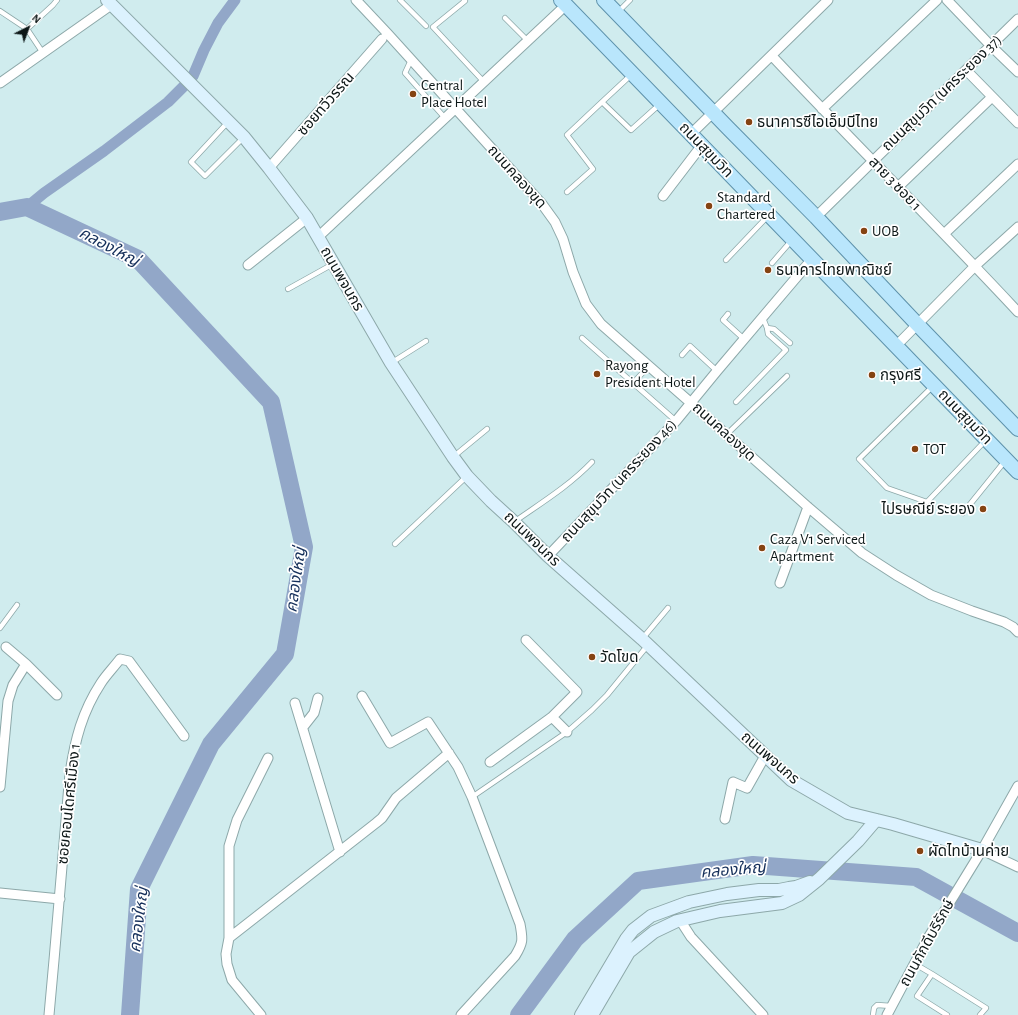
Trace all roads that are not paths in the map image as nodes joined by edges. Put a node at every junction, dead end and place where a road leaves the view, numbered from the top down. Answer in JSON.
{"nodes":[{"id":1,"x":57,"y":0,"type":"edge"},
{"id":2,"x":356,"y":0,"type":"edge"},
{"id":3,"x":400,"y":0,"type":"edge"},
{"id":4,"x":464,"y":0,"type":"edge"},
{"id":5,"x":604,"y":0,"type":"edge"},
{"id":6,"x":630,"y":0,"type":"edge"},
{"id":7,"x":828,"y":0,"type":"edge"},
{"id":8,"x":937,"y":0,"type":"edge"},
{"id":9,"x":947,"y":0,"type":"edge"},
{"id":10,"x":109,"y":2,"type":"edge"},
{"id":11,"x":564,"y":3,"type":"edge"},
{"id":12,"x":0,"y":11,"type":"edge"},
{"id":13,"x":617,"y":14,"type":"junction"},
{"id":14,"x":505,"y":18,"type":"dead end"},
{"id":15,"x":1018,"y":19,"type":"edge"},
{"id":16,"x":426,"y":26,"type":"dead end"},
{"id":17,"x":27,"y":29,"type":"junction"},
{"id":18,"x":382,"y":39,"type":"dead end"},
{"id":19,"x":528,"y":42,"type":"junction"},
{"id":20,"x":991,"y":46,"type":"junction"},
{"id":21,"x":43,"y":53,"type":"junction"},
{"id":22,"x":772,"y":56,"type":"junction"},
{"id":23,"x":411,"y":60,"type":"junction"},
{"id":24,"x":966,"y":70,"type":"junction"},
{"id":25,"x":1018,"y":72,"type":"edge"},
{"id":26,"x":632,"y":73,"type":"junction"},
{"id":27,"x":4,"y":75,"type":"edge"},
{"id":28,"x":484,"y":82,"type":"junction"},
{"id":29,"x":0,"y":83,"type":"edge"},
{"id":30,"x":992,"y":97,"type":"junction"},
{"id":31,"x":602,"y":102,"type":"junction"},
{"id":32,"x":661,"y":103,"type":"junction"},
{"id":33,"x":455,"y":109,"type":"junction"},
{"id":34,"x":822,"y":109,"type":"junction"},
{"id":35,"x":714,"y":113,"type":"junction"},
{"id":36,"x":445,"y":118,"type":"junction"},
{"id":37,"x":228,"y":122,"type":"junction"},
{"id":38,"x":1018,"y":123,"type":"edge"},
{"id":39,"x":691,"y":134,"type":"junction"},
{"id":40,"x":244,"y":137,"type":"junction"},
{"id":41,"x":702,"y":146,"type":"junction"},
{"id":42,"x":873,"y":161,"type":"junction"},
{"id":43,"x":1018,"y":164,"type":"edge"},
{"id":44,"x":269,"y":168,"type":"junction"},
{"id":45,"x":898,"y":186,"type":"junction"},
{"id":46,"x":567,"y":192,"type":"dead end"},
{"id":47,"x":663,"y":196,"type":"dead end"},
{"id":48,"x":770,"y":215,"type":"junction"},
{"id":49,"x":816,"y":217,"type":"junction"},
{"id":50,"x":307,"y":218,"type":"junction"},
{"id":51,"x":1018,"y":226,"type":"edge"},
{"id":52,"x":944,"y":234,"type":"junction"},
{"id":53,"x":318,"y":237,"type":"junction"},
{"id":54,"x":793,"y":239,"type":"junction"},
{"id":55,"x":812,"y":259,"type":"junction"},
{"id":56,"x":726,"y":260,"type":"dead end"},
{"id":57,"x":772,"y":263,"type":"dead end"},
{"id":58,"x":333,"y":264,"type":"junction"},
{"id":59,"x":248,"y":265,"type":"dead end"},
{"id":60,"x":976,"y":266,"type":"junction"},
{"id":61,"x":288,"y":289,"type":"dead end"},
{"id":62,"x":1018,"y":312,"type":"edge"},
{"id":63,"x":728,"y":314,"type":"dead end"},
{"id":64,"x":763,"y":318,"type":"junction"},
{"id":65,"x":917,"y":324,"type":"junction"},
{"id":66,"x":767,"y":328,"type":"junction"},
{"id":67,"x":582,"y":338,"type":"dead end"},
{"id":68,"x":744,"y":339,"type":"junction"},
{"id":69,"x":426,"y":340,"type":"dead end"},
{"id":70,"x":790,"y":344,"type":"dead end"},
{"id":71,"x":896,"y":346,"type":"junction"},
{"id":72,"x":682,"y":355,"type":"dead end"},
{"id":73,"x":391,"y":362,"type":"junction"},
{"id":74,"x":648,"y":366,"type":"junction"},
{"id":75,"x":717,"y":371,"type":"junction"},
{"id":76,"x":787,"y":376,"type":"dead end"},
{"id":77,"x":633,"y":383,"type":"junction"},
{"id":78,"x":934,"y":385,"type":"junction"},
{"id":79,"x":736,"y":402,"type":"dead end"},
{"id":80,"x":691,"y":403,"type":"junction"},
{"id":81,"x":676,"y":421,"type":"junction"},
{"id":82,"x":487,"y":429,"type":"dead end"},
{"id":83,"x":1018,"y":429,"type":"edge"},
{"id":84,"x":726,"y":435,"type":"junction"},
{"id":85,"x":987,"y":440,"type":"junction"},
{"id":86,"x":453,"y":457,"type":"junction"},
{"id":87,"x":1006,"y":460,"type":"junction"},
{"id":88,"x":592,"y":462,"type":"dead end"},
{"id":89,"x":1018,"y":472,"type":"edge"},
{"id":90,"x":467,"y":476,"type":"junction"},
{"id":91,"x":808,"y":507,"type":"junction"},
{"id":92,"x":963,"y":513,"type":"dead end"},
{"id":93,"x":514,"y":522,"type":"junction"},
{"id":94,"x":395,"y":544,"type":"dead end"},
{"id":95,"x":548,"y":556,"type":"junction"},
{"id":96,"x":780,"y":583,"type":"dead end"},
{"id":97,"x":17,"y":604,"type":"dead end"},
{"id":98,"x":668,"y":608,"type":"dead end"},
{"id":99,"x":1018,"y":618,"type":"edge"},
{"id":100,"x":0,"y":628,"type":"edge"},
{"id":101,"x":1015,"y":629,"type":"edge"},
{"id":102,"x":526,"y":640,"type":"dead end"},
{"id":103,"x":645,"y":642,"type":"junction"},
{"id":104,"x":6,"y":646,"type":"dead end"},
{"id":105,"x":26,"y":664,"type":"junction"},
{"id":106,"x":57,"y":695,"type":"dead end"},
{"id":107,"x":362,"y":696,"type":"dead end"},
{"id":108,"x":318,"y":698,"type":"dead end"},
{"id":109,"x":295,"y":703,"type":"dead end"},
{"id":110,"x":552,"y":717,"type":"junction"},
{"id":111,"x":303,"y":727,"type":"junction"},
{"id":112,"x":567,"y":732,"type":"junction"},
{"id":113,"x":184,"y":736,"type":"dead end"},
{"id":114,"x":450,"y":753,"type":"junction"},
{"id":115,"x":1,"y":754,"type":"edge"},
{"id":116,"x":765,"y":756,"type":"junction"},
{"id":117,"x":268,"y":758,"type":"dead end"},
{"id":118,"x":490,"y":762,"type":"dead end"},
{"id":119,"x":1018,"y":786,"type":"edge"},
{"id":120,"x":0,"y":787,"type":"edge"},
{"id":121,"x":472,"y":797,"type":"junction"},
{"id":122,"x":724,"y":819,"type":"dead end"},
{"id":123,"x":876,"y":820,"type":"junction"},
{"id":124,"x":982,"y":850,"type":"junction"},
{"id":125,"x":340,"y":852,"type":"junction"},
{"id":126,"x":1018,"y":867,"type":"edge"},
{"id":127,"x":819,"y":879,"type":"junction"},
{"id":128,"x":0,"y":893,"type":"edge"},
{"id":129,"x":739,"y":893,"type":"junction"},
{"id":130,"x":60,"y":899,"type":"junction"},
{"id":131,"x":740,"y":908,"type":"junction"},
{"id":132,"x":680,"y":920,"type":"junction"},
{"id":133,"x":229,"y":938,"type":"junction"},
{"id":134,"x":915,"y":964,"type":"junction"},
{"id":135,"x":932,"y":974,"type":"junction"},
{"id":136,"x":892,"y":1006,"type":"junction"},
{"id":137,"x":49,"y":1015,"type":"edge"},
{"id":138,"x":261,"y":1015,"type":"edge"},
{"id":139,"x":461,"y":1015,"type":"edge"},
{"id":140,"x":581,"y":1015,"type":"edge"},
{"id":141,"x":592,"y":1015,"type":"edge"},
{"id":142,"x":763,"y":1015,"type":"edge"},
{"id":143,"x":872,"y":1015,"type":"edge"},
{"id":144,"x":887,"y":1015,"type":"edge"},
{"id":145,"x":947,"y":1015,"type":"edge"},
{"id":146,"x":980,"y":1015,"type":"edge"}],
"edges":[{"from":1,"to":17,"type":"lane"},
{"from":2,"to":23,"type":"street","name":"ถนนคลองขุด"},
{"from":3,"to":16,"type":"lane"},
{"from":4,"to":28,"type":"lane"},
{"from":5,"to":13,"type":"main road","name":"ถนนสุขุมวิท"},
{"from":6,"to":13,"type":"lane"},
{"from":7,"to":22,"type":"street"},
{"from":8,"to":34,"type":"street"},
{"from":9,"to":20,"type":"street"},
{"from":10,"to":21,"type":"street"},
{"from":10,"to":37,"type":"street","name":"ถนนพจนกร"},
{"from":11,"to":19,"type":"street"},
{"from":11,"to":26,"type":"main road","name":"ถนนสุขุมวิท"},
{"from":12,"to":17,"type":"lane"},
{"from":13,"to":35,"type":"main road","name":"ถนนสุขุมวิท"},
{"from":14,"to":19,"type":"lane"},
{"from":15,"to":20,"type":"street","name":"ถนนสุขุมวิท (นครระยอง 37)"},
{"from":17,"to":21,"type":"lane"},
{"from":18,"to":44,"type":"street","name":"ซอยทวีวรรณ"},
{"from":19,"to":28,"type":"street"},
{"from":20,"to":24,"type":"street","name":"ถนนสุขุมวิท (นครระยอง 37)"},
{"from":20,"to":25,"type":"street"},
{"from":21,"to":27,"type":"street"},
{"from":22,"to":34,"type":"street","name":"สาย 3 ซอย 1"},
{"from":22,"to":35,"type":"street"},
{"from":23,"to":33,"type":"street","name":"ถนนคลองขุด"},
{"from":23,"to":36,"type":"lane"},
{"from":24,"to":30,"type":"street"},
{"from":24,"to":42,"type":"street","name":"ถนนสุขุมวิท (นครระยอง 37)"},
{"from":26,"to":31,"type":"lane"},
{"from":26,"to":32,"type":"main road","name":"ถนนสุขุมวิท"},
{"from":27,"to":29,"type":"street"},
{"from":28,"to":33,"type":"street"},
{"from":30,"to":38,"type":"street"},
{"from":30,"to":45,"type":"street"},
{"from":31,"to":32,"type":"lane"},
{"from":31,"to":46,"type":"lane"},
{"from":32,"to":39,"type":"main road","name":"ถนนสุขุมวิท"},
{"from":33,"to":36,"type":"street"},
{"from":33,"to":74,"type":"street","name":"ถนนคลองขุด"},
{"from":34,"to":42,"type":"street","name":"สาย 3 ซอย 1"},
{"from":35,"to":39,"type":"street"},
{"from":35,"to":49,"type":"main road","name":"ถนนสุขุมวิท"},
{"from":36,"to":53,"type":"street"},
{"from":37,"to":40,"type":"street","name":"ถนนพจนกร"},
{"from":37,"to":40,"type":"lane"},
{"from":39,"to":41,"type":"main road","name":"ถนนสุขุมวิท"},
{"from":40,"to":44,"type":"street","name":"ถนนพจนกร"},
{"from":41,"to":47,"type":"street"},
{"from":41,"to":48,"type":"main road","name":"ถนนสุขุมวิท"},
{"from":42,"to":45,"type":"street","name":"สาย 3 ซอย 1"},
{"from":42,"to":49,"type":"street","name":"ถนนสุขุมวิท (นครระยอง 37)"},
{"from":43,"to":52,"type":"street"},
{"from":44,"to":50,"type":"street","name":"ถนนพจนกร"},
{"from":45,"to":52,"type":"street","name":"สาย 3 ซอย 1"},
{"from":48,"to":54,"type":"main road","name":"ถนนสุขุมวิท"},
{"from":48,"to":56,"type":"lane"},
{"from":49,"to":65,"type":"main road","name":"ถนนสุขุมวิท"},
{"from":50,"to":53,"type":"street","name":"ถนนพจนกร"},
{"from":50,"to":59,"type":"street"},
{"from":51,"to":60,"type":"street"},
{"from":52,"to":60,"type":"street","name":"สาย 3 ซอย 1"},
{"from":53,"to":58,"type":"street","name":"ถนนพจนกร"},
{"from":54,"to":55,"type":"main road","name":"ถนนสุขุมวิท"},
{"from":54,"to":57,"type":"lane"},
{"from":55,"to":64,"type":"street","name":"ถนนสุขุมวิท (นครระยอง 46)"},
{"from":55,"to":71,"type":"main road","name":"ถนนสุขุมวิท"},
{"from":58,"to":61,"type":"lane"},
{"from":58,"to":73,"type":"street","name":"ถนนพจนกร"},
{"from":60,"to":62,"type":"street","name":"สาย 3 ซอย 1"},
{"from":60,"to":65,"type":"street"},
{"from":63,"to":68,"type":"lane"},
{"from":64,"to":66,"type":"lane"},
{"from":64,"to":68,"type":"street","name":"ถนนสุขุมวิท (นครระยอง 46)"},
{"from":65,"to":71,"type":"street"},
{"from":65,"to":83,"type":"main road","name":"ถนนสุขุมวิท"},
{"from":66,"to":70,"type":"lane"},
{"from":66,"to":79,"type":"lane"},
{"from":67,"to":77,"type":"lane"},
{"from":68,"to":75,"type":"street","name":"ถนนสุขุมวิท (นครระยอง 46)"},
{"from":69,"to":73,"type":"lane"},
{"from":71,"to":78,"type":"main road","name":"ถนนสุขุมวิท"},
{"from":72,"to":75,"type":"lane"},
{"from":73,"to":86,"type":"street","name":"ถนนพจนกร"},
{"from":74,"to":77,"type":"lane"},
{"from":74,"to":80,"type":"street","name":"ถนนคลองขุด"},
{"from":75,"to":80,"type":"street","name":"ถนนสุขุมวิท (นครระยอง 46)"},
{"from":76,"to":84,"type":"lane"},
{"from":77,"to":81,"type":"lane"},
{"from":78,"to":85,"type":"main road","name":"ถนนสุขุมวิท"},
{"from":78,"to":85,"type":"lane"},
{"from":80,"to":81,"type":"street","name":"ถนนสุขุมวิท (นครระยอง 46)"},
{"from":80,"to":84,"type":"street","name":"ถนนคลองขุด"},
{"from":81,"to":95,"type":"street","name":"ถนนสุขุมวิท (นครระยอง 46)"},
{"from":82,"to":86,"type":"lane"},
{"from":84,"to":91,"type":"street","name":"ถนนคลองขุด"},
{"from":85,"to":87,"type":"main road","name":"ถนนสุขุมวิท"},
{"from":86,"to":90,"type":"street","name":"ถนนพจนกร"},
{"from":87,"to":89,"type":"main road","name":"ถนนสุขุมวิท"},
{"from":87,"to":92,"type":"lane"},
{"from":88,"to":93,"type":"lane"},
{"from":90,"to":93,"type":"street","name":"ถนนพจนกร"},
{"from":90,"to":94,"type":"lane"},
{"from":91,"to":96,"type":"street"},
{"from":91,"to":101,"type":"street","name":"ถนนคลองขุด"},
{"from":93,"to":95,"type":"street","name":"ถนนพจนกร"},
{"from":95,"to":103,"type":"street","name":"ถนนพจนกร"},
{"from":97,"to":100,"type":"lane"},
{"from":98,"to":103,"type":"lane"},
{"from":99,"to":101,"type":"street"},
{"from":102,"to":110,"type":"street"},
{"from":103,"to":112,"type":"lane"},
{"from":103,"to":116,"type":"street","name":"ถนนพจนกร"},
{"from":104,"to":105,"type":"street"},
{"from":105,"to":106,"type":"street"},
{"from":105,"to":115,"type":"street"},
{"from":107,"to":114,"type":"street"},
{"from":108,"to":111,"type":"street"},
{"from":109,"to":111,"type":"street"},
{"from":110,"to":112,"type":"street"},
{"from":110,"to":118,"type":"street"},
{"from":111,"to":125,"type":"street"},
{"from":112,"to":121,"type":"lane"},
{"from":113,"to":130,"type":"street","name":"ซอยคอนโดศรีเมือง 1"},
{"from":114,"to":121,"type":"street"},
{"from":114,"to":125,"type":"street"},
{"from":115,"to":120,"type":"street"},
{"from":116,"to":122,"type":"street"},
{"from":116,"to":123,"type":"street","name":"ถนนพจนกร"},
{"from":117,"to":133,"type":"street"},
{"from":119,"to":124,"type":"street","name":"ถนนภักดีบริรักษ์"},
{"from":121,"to":139,"type":"street"},
{"from":123,"to":124,"type":"street","name":"ถนนพจนกร"},
{"from":123,"to":127,"type":"street"},
{"from":124,"to":126,"type":"street"},
{"from":124,"to":134,"type":"street","name":"ถนนภักดีบริรักษ์"},
{"from":125,"to":133,"type":"street"},
{"from":127,"to":129,"type":"street"},
{"from":127,"to":131,"type":"street"},
{"from":128,"to":130,"type":"street"},
{"from":129,"to":131,"type":"street"},
{"from":129,"to":140,"type":"street"},
{"from":130,"to":137,"type":"street","name":"ซอยคอนโดศรีเมือง 1"},
{"from":131,"to":132,"type":"street"},
{"from":132,"to":141,"type":"street"},
{"from":132,"to":142,"type":"street"},
{"from":133,"to":138,"type":"street"},
{"from":134,"to":135,"type":"lane"},
{"from":134,"to":136,"type":"street","name":"ถนนภักดีบริรักษ์"},
{"from":135,"to":145,"type":"lane"},
{"from":135,"to":146,"type":"lane"},
{"from":136,"to":143,"type":"lane"},
{"from":136,"to":144,"type":"street","name":"ถนนภักดีบริรักษ์"}]}
